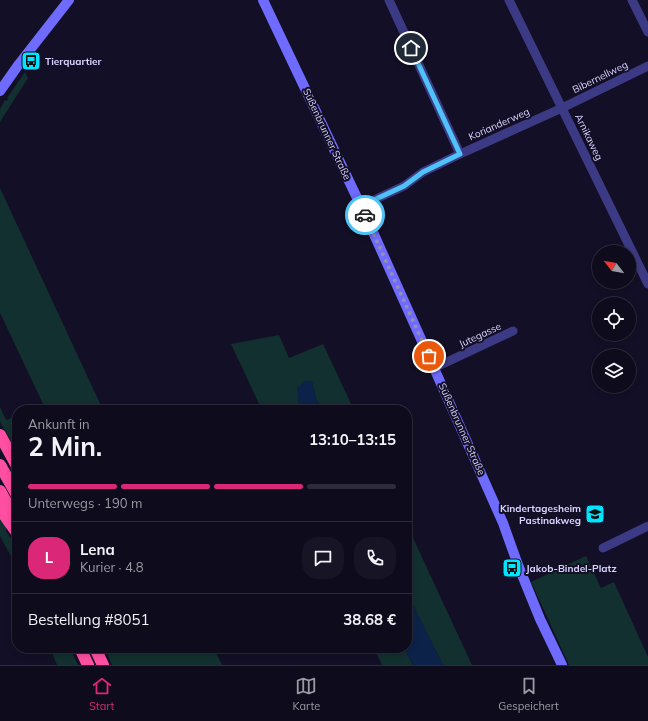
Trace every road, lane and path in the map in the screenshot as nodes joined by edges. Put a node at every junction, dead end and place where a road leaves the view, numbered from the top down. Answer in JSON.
{"nodes":[{"id":1,"x":69,"y":0,"type":"edge"},
{"id":2,"x":263,"y":0,"type":"edge"},
{"id":3,"x":389,"y":0,"type":"edge"},
{"id":4,"x":509,"y":0,"type":"edge"},
{"id":5,"x":632,"y":0,"type":"edge"},
{"id":6,"x":648,"y":32,"type":"edge"},
{"id":7,"x":648,"y":66,"type":"edge"},
{"id":8,"x":0,"y":91,"type":"edge"},
{"id":9,"x":562,"y":108,"type":"junction"},
{"id":10,"x":460,"y":154,"type":"junction"},
{"id":11,"x":361,"y":206,"type":"junction"},
{"id":12,"x":648,"y":284,"type":"edge"},
{"id":13,"x":513,"y":331,"type":"dead end"},
{"id":14,"x":434,"y":368,"type":"junction"},
{"id":15,"x":0,"y":435,"type":"edge"},
{"id":16,"x":12,"y":457,"type":"edge"},
{"id":17,"x":0,"y":465,"type":"edge"},
{"id":18,"x":12,"y":486,"type":"edge"},
{"id":19,"x":0,"y":491,"type":"edge"},
{"id":20,"x":0,"y":509,"type":"edge"},
{"id":21,"x":12,"y":512,"type":"edge"},
{"id":22,"x":12,"y":526,"type":"edge"},
{"id":23,"x":648,"y":526,"type":"edge"},
{"id":24,"x":603,"y":548,"type":"dead end"},
{"id":25,"x":82,"y":653,"type":"edge"},
{"id":26,"x":97,"y":653,"type":"edge"},
{"id":27,"x":88,"y":665,"type":"edge"},
{"id":28,"x":103,"y":665,"type":"edge"},
{"id":29,"x":562,"y":665,"type":"edge"}],
"edges":[{"from":1,"to":8,"type":"street"},
{"from":2,"to":11,"type":"street","name":"Süßenbrunner Straße"},
{"from":3,"to":10,"type":"street"},
{"from":4,"to":9,"type":"street","name":"Arnikaweg"},
{"from":5,"to":6,"type":"street"},
{"from":7,"to":9,"type":"street","name":"Bibernellweg"},
{"from":9,"to":10,"type":"street","name":"Korianderweg"},
{"from":9,"to":12,"type":"street","name":"Arnikaweg"},
{"from":10,"to":11,"type":"street","name":"Korianderweg"},
{"from":11,"to":14,"type":"street","name":"Süßenbrunner Straße"},
{"from":13,"to":14,"type":"street","name":"Jutegasse"},
{"from":14,"to":29,"type":"street","name":"Süßenbrunner Straße"},
{"from":15,"to":16,"type":"highway"},
{"from":17,"to":18,"type":"highway"},
{"from":19,"to":21,"type":"highway"},
{"from":20,"to":22,"type":"highway"},
{"from":23,"to":24,"type":"street"},
{"from":25,"to":27,"type":"highway"},
{"from":26,"to":28,"type":"highway"}]}
